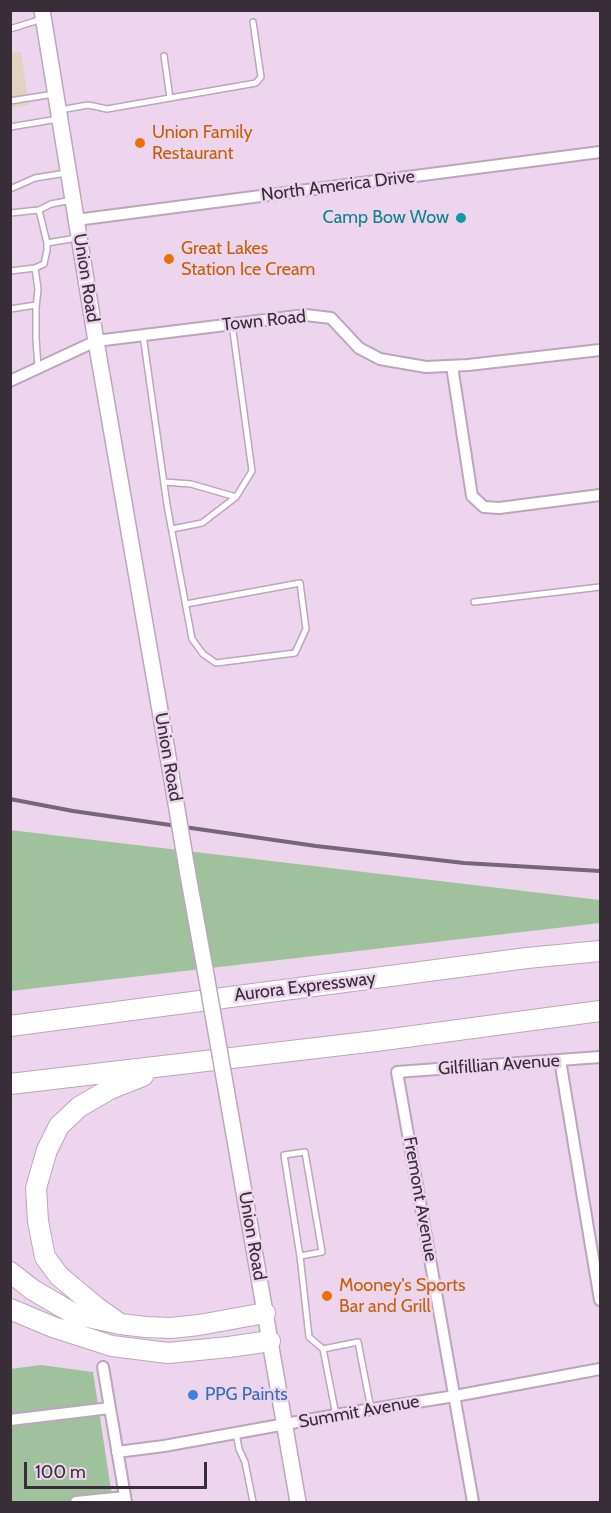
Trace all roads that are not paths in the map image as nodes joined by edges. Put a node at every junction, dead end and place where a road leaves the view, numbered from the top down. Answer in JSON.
{"nodes":[{"id":1,"x":43,"y":14,"type":"edge"},
{"id":2,"x":253,"y":22,"type":"dead end"},
{"id":3,"x":10,"y":29,"type":"edge"},
{"id":4,"x":164,"y":56,"type":"dead end"},
{"id":5,"x":56,"y":94,"type":"junction"},
{"id":6,"x":170,"y":98,"type":"junction"},
{"id":7,"x":10,"y":101,"type":"edge"},
{"id":8,"x":59,"y":114,"type":"junction"},
{"id":9,"x":10,"y":127,"type":"edge"},
{"id":10,"x":600,"y":152,"type":"edge"},
{"id":11,"x":69,"y":173,"type":"junction"},
{"id":12,"x":10,"y":189,"type":"edge"},
{"id":13,"x":73,"y":199,"type":"junction"},
{"id":14,"x":39,"y":210,"type":"junction"},
{"id":15,"x":10,"y":213,"type":"edge"},
{"id":16,"x":76,"y":220,"type":"junction"},
{"id":17,"x":79,"y":238,"type":"junction"},
{"id":18,"x":46,"y":243,"type":"junction"},
{"id":19,"x":35,"y":268,"type":"junction"},
{"id":20,"x":10,"y":272,"type":"edge"},
{"id":21,"x":36,"y":305,"type":"junction"},
{"id":22,"x":10,"y":309,"type":"edge"},
{"id":23,"x":232,"y":324,"type":"junction"},
{"id":24,"x":143,"y":335,"type":"junction"},
{"id":25,"x":96,"y":341,"type":"junction"},
{"id":26,"x":600,"y":350,"type":"edge"},
{"id":27,"x":452,"y":366,"type":"junction"},
{"id":28,"x":38,"y":368,"type":"junction"},
{"id":29,"x":10,"y":381,"type":"edge"},
{"id":30,"x":164,"y":482,"type":"junction"},
{"id":31,"x":600,"y":495,"type":"edge"},
{"id":32,"x":236,"y":497,"type":"junction"},
{"id":33,"x":172,"y":529,"type":"junction"},
{"id":34,"x":600,"y":587,"type":"edge"},
{"id":35,"x":474,"y":602,"type":"dead end"},
{"id":36,"x":186,"y":604,"type":"junction"},
{"id":37,"x":600,"y":951,"type":"edge"},
{"id":38,"x":600,"y":1011,"type":"edge"},
{"id":39,"x":10,"y":1026,"type":"edge"},
{"id":40,"x":600,"y":1057,"type":"edge"},
{"id":41,"x":560,"y":1060,"type":"junction"},
{"id":42,"x":169,"y":1066,"type":"junction"},
{"id":43,"x":397,"y":1072,"type":"joint"},
{"id":44,"x":10,"y":1084,"type":"edge"},
{"id":45,"x":300,"y":1256,"type":"junction"},
{"id":46,"x":10,"y":1272,"type":"edge"},
{"id":47,"x":10,"y":1294,"type":"edge"},
{"id":48,"x":600,"y":1300,"type":"edge"},
{"id":49,"x":10,"y":1309,"type":"edge"},
{"id":50,"x":265,"y":1312,"type":"junction"},
{"id":51,"x":120,"y":1323,"type":"junction"},
{"id":52,"x":53,"y":1327,"type":"junction"},
{"id":53,"x":270,"y":1341,"type":"junction"},
{"id":54,"x":323,"y":1348,"type":"junction"},
{"id":55,"x":103,"y":1367,"type":"dead end"},
{"id":56,"x":600,"y":1369,"type":"edge"},
{"id":57,"x":455,"y":1396,"type":"junction"},
{"id":58,"x":110,"y":1408,"type":"junction"},
{"id":59,"x":370,"y":1409,"type":"junction"},
{"id":60,"x":336,"y":1415,"type":"junction"},
{"id":61,"x":10,"y":1420,"type":"edge"},
{"id":62,"x":285,"y":1425,"type":"junction"},
{"id":63,"x":236,"y":1433,"type":"junction"},
{"id":64,"x":117,"y":1452,"type":"junction"},
{"id":65,"x":125,"y":1500,"type":"edge"},
{"id":66,"x":76,"y":1503,"type":"edge"},
{"id":67,"x":253,"y":1503,"type":"edge"},
{"id":68,"x":298,"y":1503,"type":"edge"},
{"id":69,"x":473,"y":1503,"type":"edge"}],
"edges":[{"from":1,"to":3,"type":"lane"},
{"from":1,"to":5,"type":"main road","name":"Union Road"},
{"from":2,"to":6,"type":"lane"},
{"from":4,"to":6,"type":"lane"},
{"from":5,"to":7,"type":"lane"},
{"from":5,"to":8,"type":"main road","name":"Union Road"},
{"from":6,"to":8,"type":"lane"},
{"from":8,"to":9,"type":"lane"},
{"from":8,"to":11,"type":"main road","name":"Union Road"},
{"from":10,"to":16,"type":"street","name":"North America Drive"},
{"from":11,"to":12,"type":"lane"},
{"from":11,"to":13,"type":"main road","name":"Union Road"},
{"from":13,"to":14,"type":"lane"},
{"from":13,"to":16,"type":"main road","name":"Union Road"},
{"from":14,"to":15,"type":"lane"},
{"from":14,"to":18,"type":"lane"},
{"from":16,"to":17,"type":"main road","name":"Union Road"},
{"from":17,"to":18,"type":"lane"},
{"from":17,"to":25,"type":"main road","name":"Union Road"},
{"from":18,"to":19,"type":"lane"},
{"from":19,"to":20,"type":"lane"},
{"from":19,"to":21,"type":"lane"},
{"from":21,"to":22,"type":"lane"},
{"from":21,"to":28,"type":"lane"},
{"from":23,"to":24,"type":"street","name":"Town Road"},
{"from":23,"to":27,"type":"street","name":"Town Road"},
{"from":23,"to":32,"type":"lane"},
{"from":24,"to":25,"type":"street","name":"Town Road"},
{"from":24,"to":30,"type":"lane"},
{"from":25,"to":28,"type":"street","name":"Town Road"},
{"from":25,"to":50,"type":"main road","name":"Union Road","bridge":true},
{"from":26,"to":27,"type":"street","name":"Town Road"},
{"from":27,"to":31,"type":"street"},
{"from":28,"to":29,"type":"street","name":"Town Road"},
{"from":30,"to":32,"type":"lane"},
{"from":30,"to":33,"type":"lane"},
{"from":32,"to":33,"type":"lane"},
{"from":33,"to":36,"type":"lane"},
{"from":34,"to":35,"type":"lane"},
{"from":36,"to":36,"type":"lane"},
{"from":37,"to":39,"type":"highway","name":"Aurora Expressway"},
{"from":38,"to":42,"type":"highway"},
{"from":40,"to":41,"type":"street","name":"Gilfillian Avenue"},
{"from":41,"to":43,"type":"street","name":"Gilfillian Avenue"},
{"from":41,"to":48,"type":"street"},
{"from":42,"to":44,"type":"highway"},
{"from":42,"to":51,"type":"highway"},
{"from":43,"to":57,"type":"street","name":"Fremont Avenue"},
{"from":45,"to":45,"type":"lane"},
{"from":45,"to":54,"type":"lane"},
{"from":46,"to":51,"type":"highway"},
{"from":47,"to":52,"type":"highway"},
{"from":49,"to":52,"type":"highway"},
{"from":50,"to":51,"type":"highway"},
{"from":50,"to":53,"type":"main road","name":"Union Road"},
{"from":52,"to":53,"type":"highway"},
{"from":53,"to":62,"type":"main road","name":"Union Road"},
{"from":54,"to":59,"type":"lane"},
{"from":54,"to":60,"type":"lane"},
{"from":55,"to":58,"type":"street"},
{"from":56,"to":57,"type":"street","name":"Summit Avenue"},
{"from":57,"to":59,"type":"street","name":"Summit Avenue"},
{"from":57,"to":69,"type":"street","name":"Fremont Avenue"},
{"from":58,"to":61,"type":"street"},
{"from":58,"to":64,"type":"street"},
{"from":59,"to":60,"type":"street","name":"Summit Avenue"},
{"from":60,"to":62,"type":"street","name":"Summit Avenue"},
{"from":62,"to":63,"type":"street","name":"Summit Avenue"},
{"from":62,"to":68,"type":"main road","name":"Union Road"},
{"from":63,"to":64,"type":"street","name":"Summit Avenue"},
{"from":63,"to":67,"type":"lane"},
{"from":64,"to":65,"type":"street"},
{"from":65,"to":66,"type":"street"}]}
